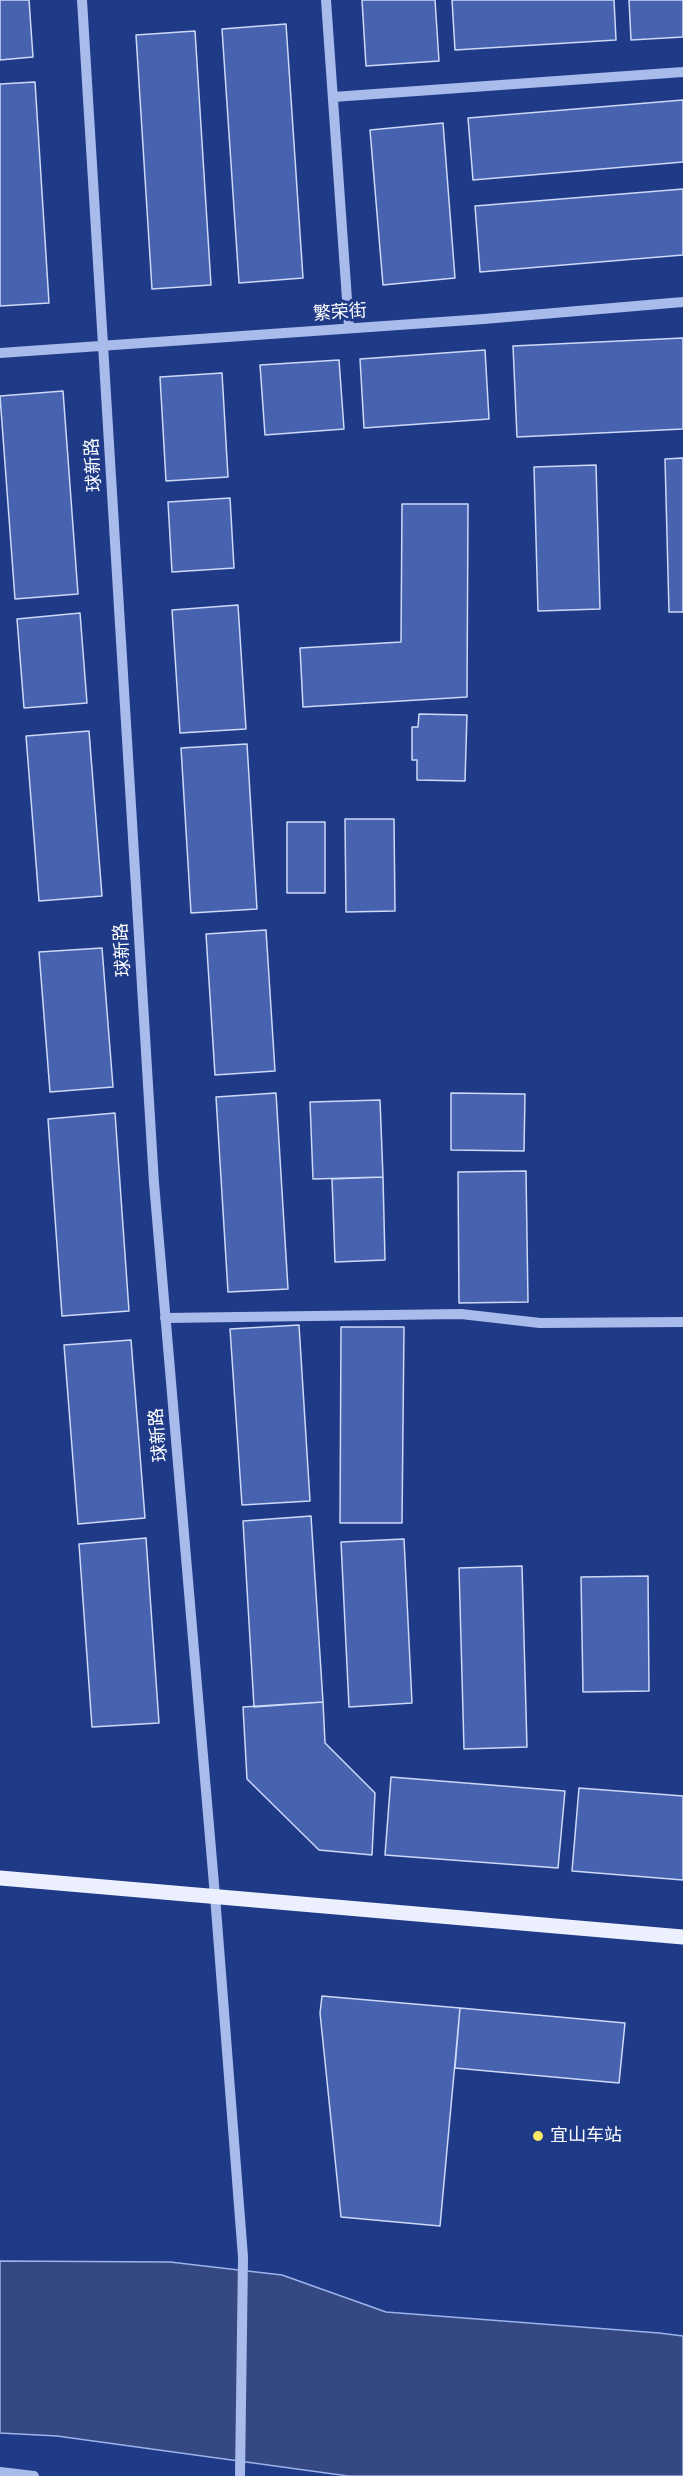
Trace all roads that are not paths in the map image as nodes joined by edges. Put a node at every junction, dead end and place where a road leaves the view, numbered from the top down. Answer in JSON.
{"nodes":[{"id":1,"x":82,"y":0,"type":"edge"},
{"id":2,"x":326,"y":0,"type":"edge"},
{"id":3,"x":683,"y":72,"type":"edge"},
{"id":4,"x":333,"y":97,"type":"junction"},
{"id":5,"x":683,"y":302,"type":"edge"},
{"id":6,"x":350,"y":328,"type":"junction"},
{"id":7,"x":103,"y":346,"type":"junction"},
{"id":8,"x":0,"y":353,"type":"edge"},
{"id":9,"x":165,"y":1318,"type":"junction"},
{"id":10,"x":683,"y":1322,"type":"edge"},
{"id":11,"x":0,"y":1878,"type":"edge"},
{"id":12,"x":215,"y":1896,"type":"junction"},
{"id":13,"x":683,"y":1937,"type":"edge"},
{"id":14,"x":0,"y":2472,"type":"edge"},
{"id":15,"x":34,"y":2476,"type":"edge"},
{"id":16,"x":240,"y":2476,"type":"edge"}],
"edges":[{"from":1,"to":7,"type":"street","name":"球新路"},
{"from":2,"to":4,"type":"street"},
{"from":3,"to":4,"type":"street"},
{"from":4,"to":6,"type":"street"},
{"from":5,"to":6,"type":"street","name":"繁荣街"},
{"from":6,"to":7,"type":"street","name":"繁荣街"},
{"from":7,"to":8,"type":"street","name":"繁荣街"},
{"from":7,"to":9,"type":"street","name":"球新路"},
{"from":9,"to":10,"type":"street"},
{"from":9,"to":12,"type":"street","name":"球新路"},
{"from":11,"to":12,"type":"main road"},
{"from":12,"to":13,"type":"main road"},
{"from":12,"to":16,"type":"street","name":"球新路"},
{"from":14,"to":15,"type":"street"}]}
